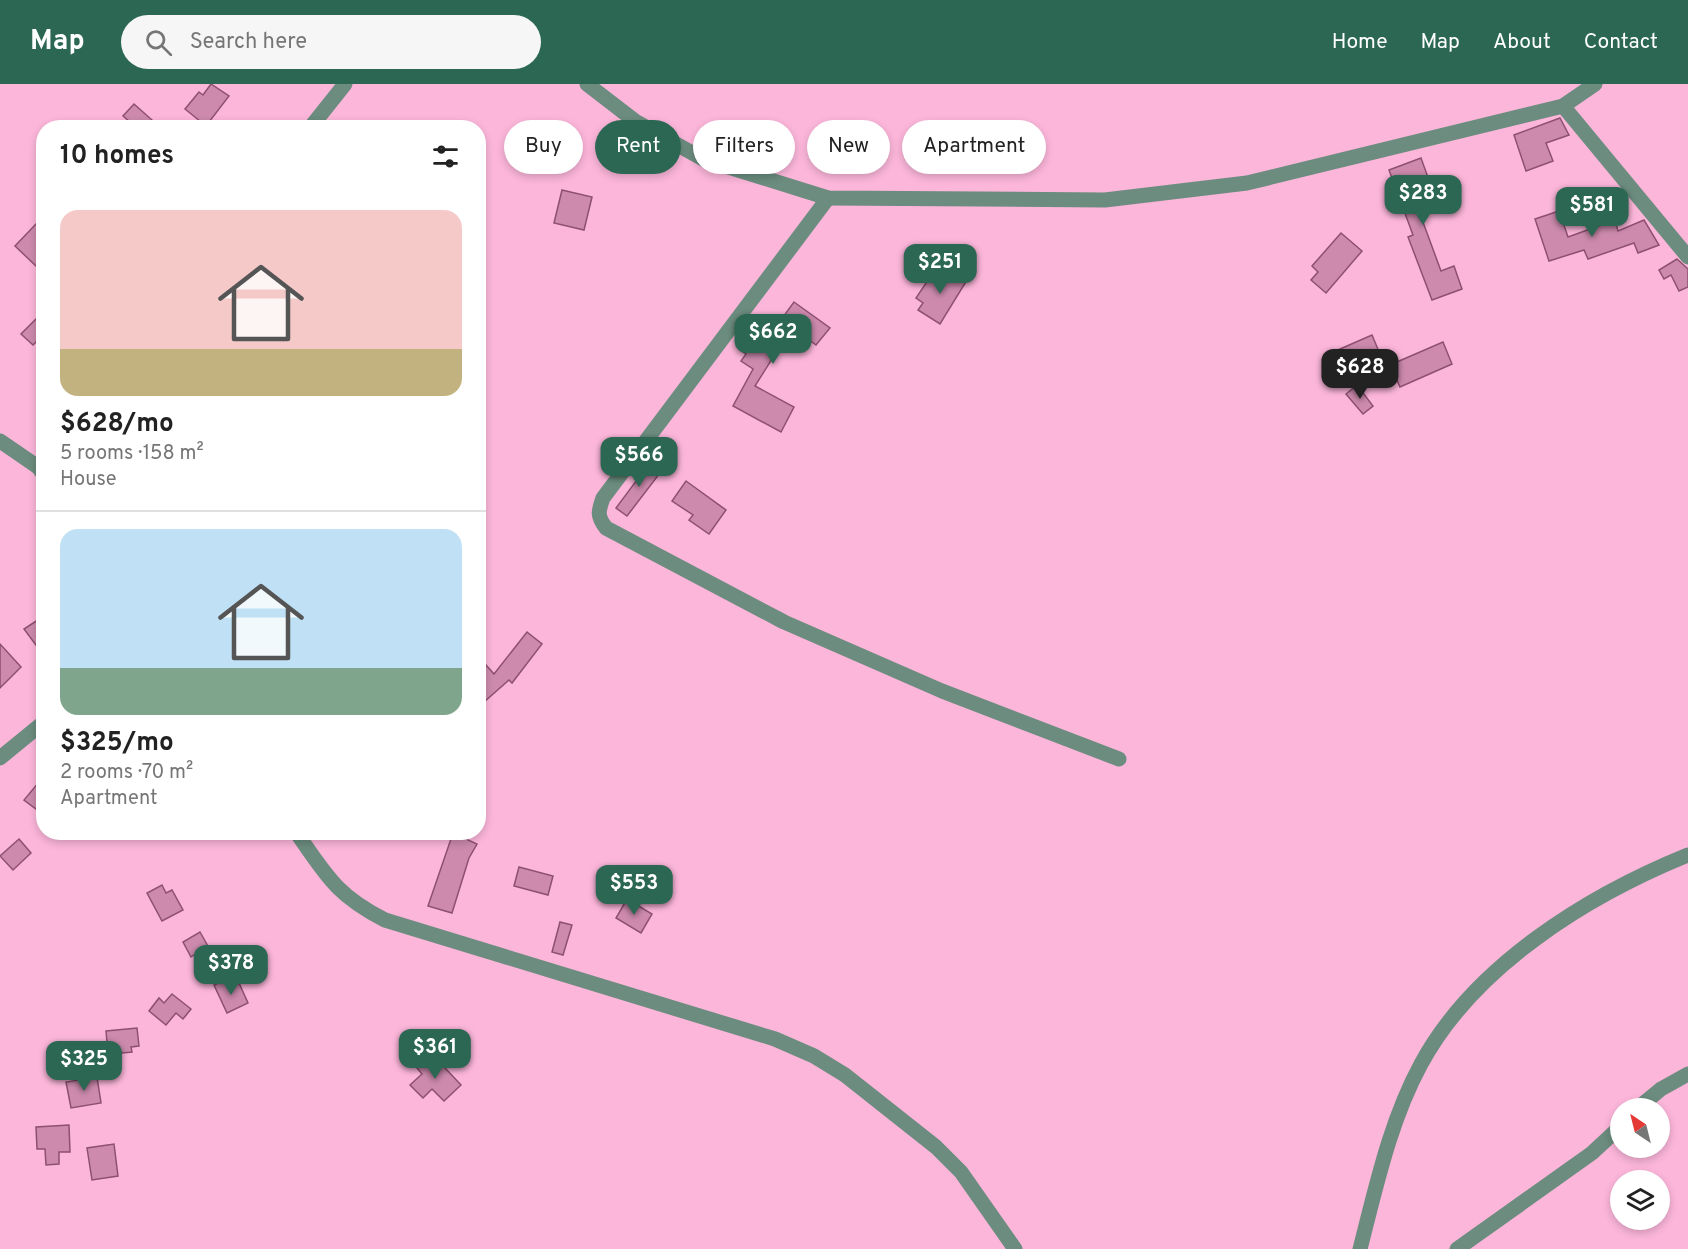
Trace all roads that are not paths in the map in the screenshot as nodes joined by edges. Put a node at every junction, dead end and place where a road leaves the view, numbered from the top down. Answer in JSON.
{"nodes":[{"id":1,"x":345,"y":84,"type":"edge"},
{"id":2,"x":587,"y":84,"type":"edge"},
{"id":3,"x":1595,"y":84,"type":"edge"},
{"id":4,"x":1563,"y":106,"type":"junction"},
{"id":5,"x":316,"y":120,"type":"edge"},
{"id":6,"x":828,"y":198,"type":"junction"},
{"id":7,"x":1688,"y":257,"type":"edge"},
{"id":8,"x":0,"y":441,"type":"edge"},
{"id":9,"x":36,"y":464,"type":"edge"},
{"id":10,"x":36,"y":729,"type":"edge"},
{"id":11,"x":0,"y":758,"type":"edge"},
{"id":12,"x":1119,"y":759,"type":"dead end"},
{"id":13,"x":302,"y":840,"type":"edge"},
{"id":14,"x":1688,"y":855,"type":"edge"},
{"id":15,"x":1688,"y":1074,"type":"edge"},
{"id":16,"x":1650,"y":1098,"type":"edge"},
{"id":17,"x":1610,"y":1137,"type":"edge"},
{"id":18,"x":1015,"y":1249,"type":"edge"},
{"id":19,"x":1359,"y":1249,"type":"edge"},
{"id":20,"x":1457,"y":1249,"type":"edge"}],
"edges":[{"from":1,"to":5,"type":"street"},
{"from":2,"to":6,"type":"street"},
{"from":3,"to":4,"type":"street"},
{"from":4,"to":6,"type":"street"},
{"from":4,"to":7,"type":"street"},
{"from":6,"to":12,"type":"street"},
{"from":8,"to":9,"type":"street"},
{"from":10,"to":11,"type":"street"},
{"from":13,"to":18,"type":"street"},
{"from":14,"to":19,"type":"street"},
{"from":15,"to":16,"type":"street"},
{"from":17,"to":20,"type":"street"}]}
